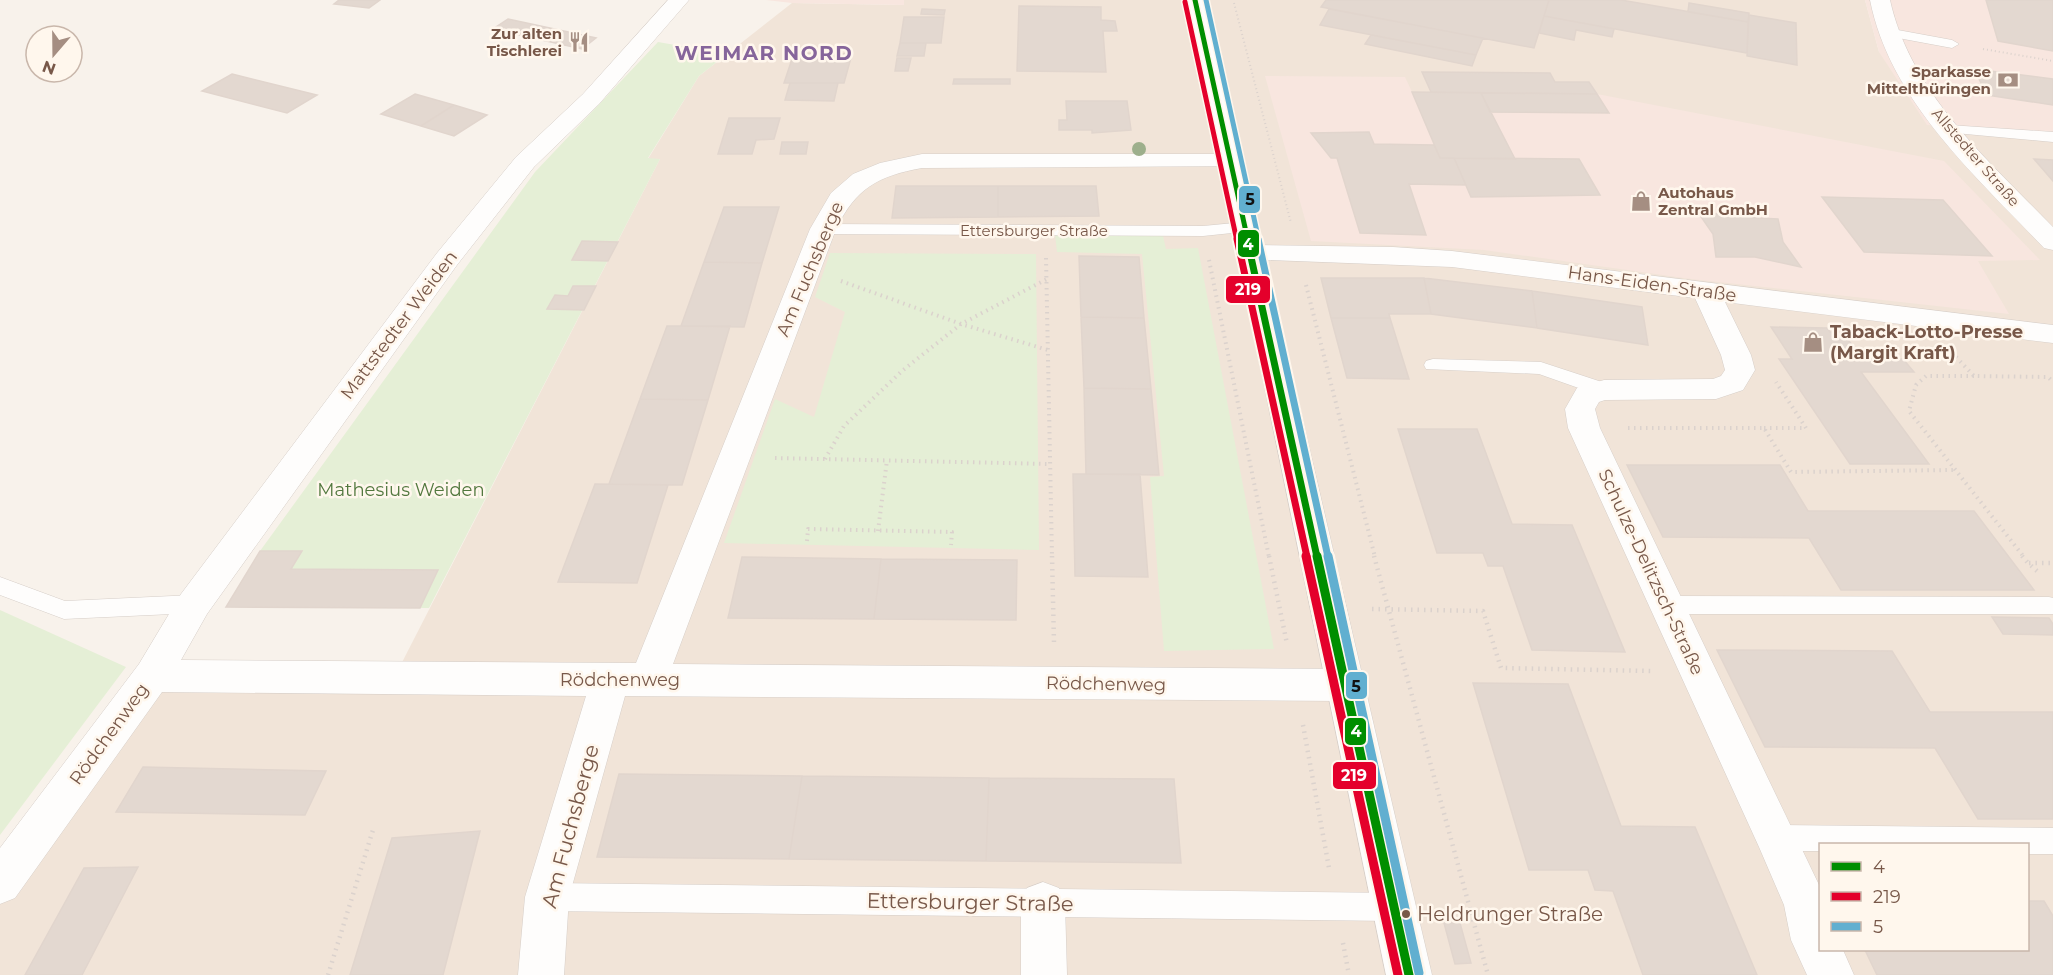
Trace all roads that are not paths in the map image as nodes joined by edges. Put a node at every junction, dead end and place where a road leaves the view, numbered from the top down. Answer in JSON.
{"nodes":[{"id":1,"x":679,"y":0,"type":"edge"},
{"id":2,"x":1195,"y":0,"type":"edge"},
{"id":3,"x":1880,"y":0,"type":"edge"},
{"id":4,"x":1887,"y":32,"type":"junction"},
{"id":5,"x":1952,"y":44,"type":"road end"},
{"id":6,"x":1949,"y":129,"type":"junction"},
{"id":7,"x":2053,"y":137,"type":"edge"},
{"id":8,"x":1230,"y":161,"type":"junction"},
{"id":9,"x":823,"y":228,"type":"junction"},
{"id":10,"x":1248,"y":240,"type":"junction"},
{"id":11,"x":2053,"y":242,"type":"edge"},
{"id":12,"x":1706,"y":292,"type":"junction"},
{"id":13,"x":2053,"y":334,"type":"edge"},
{"id":14,"x":1433,"y":365,"type":"dead end"},
{"id":15,"x":1604,"y":390,"type":"junction"},
{"id":16,"x":0,"y":586,"type":"edge"},
{"id":17,"x":194,"y":604,"type":"junction"},
{"id":18,"x":1666,"y":605,"type":"junction"},
{"id":19,"x":2049,"y":606,"type":"dead end"},
{"id":20,"x":152,"y":676,"type":"junction"},
{"id":21,"x":629,"y":680,"type":"junction"},
{"id":22,"x":1345,"y":686,"type":"junction"},
{"id":23,"x":1777,"y":838,"type":"junction"},
{"id":24,"x":2053,"y":841,"type":"edge"},
{"id":25,"x":0,"y":883,"type":"edge"},
{"id":26,"x":547,"y":897,"type":"junction"},
{"id":27,"x":1043,"y":904,"type":"junction"},
{"id":28,"x":1393,"y":907,"type":"junction"},
{"id":29,"x":1819,"y":950,"type":"edge"},
{"id":30,"x":1819,"y":951,"type":"edge"},
{"id":31,"x":541,"y":975,"type":"edge"},
{"id":32,"x":1044,"y":975,"type":"edge"},
{"id":33,"x":1409,"y":975,"type":"edge"},
{"id":34,"x":1831,"y":975,"type":"edge"}],
"edges":[{"from":1,"to":17,"type":"street","name":"Mattstedter Weiden"},
{"from":2,"to":8,"type":"street"},
{"from":3,"to":4,"type":"street","name":"Allstedter Straße"},
{"from":4,"to":5,"type":"lane"},
{"from":4,"to":6,"type":"street","name":"Allstedter Straße"},
{"from":6,"to":7,"type":"lane"},
{"from":6,"to":11,"type":"street","name":"Allstedter Straße"},
{"from":8,"to":9,"type":"street","name":"Am Fuchsberge"},
{"from":8,"to":10,"type":"street"},
{"from":9,"to":10,"type":"lane","name":"Ettersburger Straße"},
{"from":9,"to":21,"type":"street","name":"Am Fuchsberge"},
{"from":10,"to":12,"type":"street","name":"Hans-Eiden-Straße"},
{"from":10,"to":22,"type":"street"},
{"from":12,"to":13,"type":"street","name":"Hans-Eiden-Straße"},
{"from":12,"to":15,"type":"street"},
{"from":14,"to":15,"type":"lane"},
{"from":15,"to":18,"type":"street","name":"Schulze-Delitzsch-Straße"},
{"from":16,"to":17,"type":"lane"},
{"from":17,"to":20,"type":"street","name":"Mattstedter Weiden"},
{"from":18,"to":19,"type":"lane"},
{"from":18,"to":23,"type":"street","name":"Schulze-Delitzsch-Straße"},
{"from":20,"to":21,"type":"street","name":"Rödchenweg"},
{"from":20,"to":25,"type":"street","name":"Rödchenweg"},
{"from":21,"to":22,"type":"street","name":"Rödchenweg"},
{"from":21,"to":26,"type":"street","name":"Am Fuchsberge"},
{"from":22,"to":28,"type":"street"},
{"from":23,"to":24,"type":"lane"},
{"from":23,"to":29,"type":"street","name":"Schulze-Delitzsch-Straße"},
{"from":26,"to":27,"type":"lane","name":"Ettersburger Straße"},
{"from":26,"to":31,"type":"street","name":"Am Fuchsberge"},
{"from":27,"to":28,"type":"lane","name":"Ettersburger Straße"},
{"from":27,"to":32,"type":"street"},
{"from":28,"to":33,"type":"street"},
{"from":30,"to":34,"type":"street","name":"Schulze-Delitzsch-Straße"}]}
